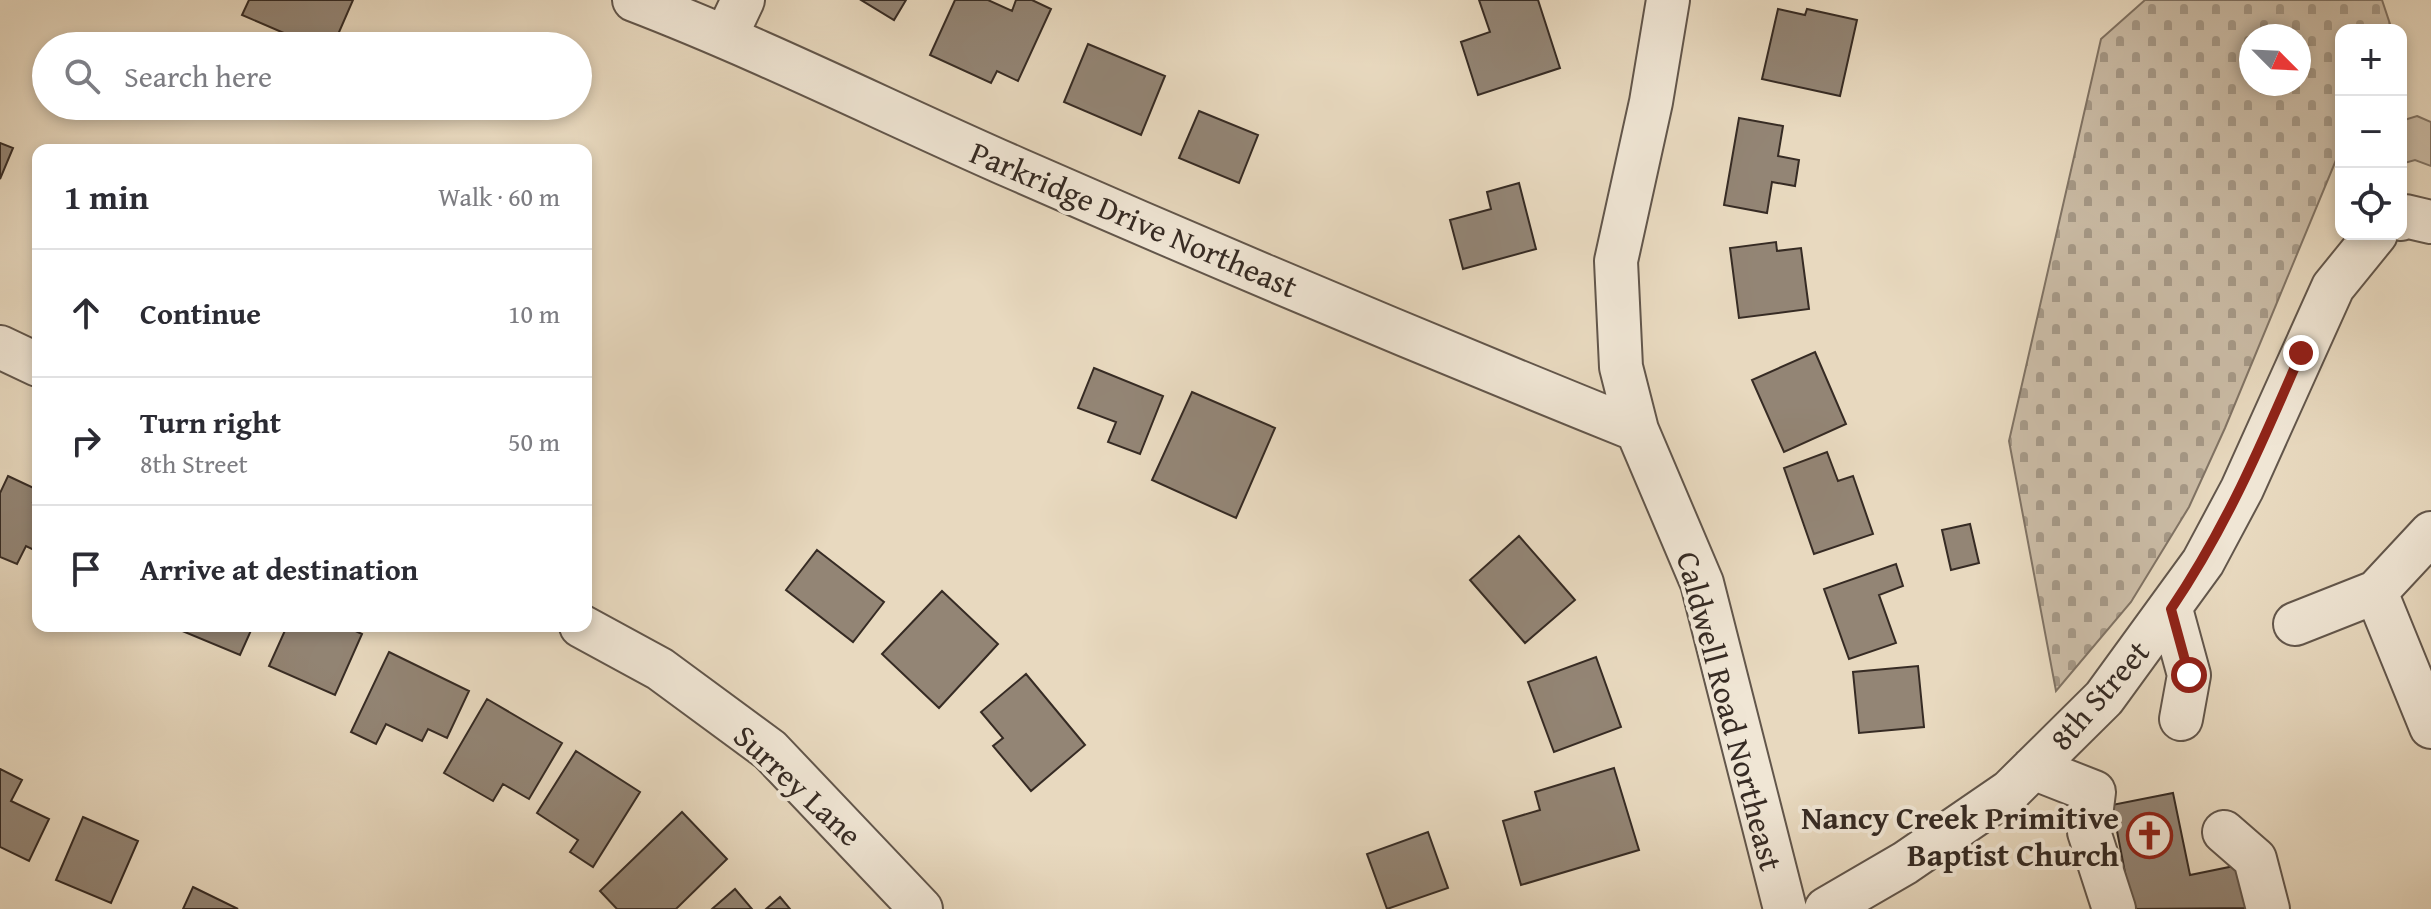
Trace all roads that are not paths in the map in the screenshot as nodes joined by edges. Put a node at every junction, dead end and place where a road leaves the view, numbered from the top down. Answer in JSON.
{"nodes":[{"id":1,"x":634,"y":0,"type":"edge"},
{"id":2,"x":1668,"y":0,"type":"edge"},
{"id":3,"x":734,"y":18,"type":"edge"},
{"id":4,"x":2407,"y":216,"type":"edge"},
{"id":5,"x":2431,"y":222,"type":"edge"},
{"id":6,"x":2371,"y":240,"type":"edge"},
{"id":7,"x":0,"y":347,"type":"edge"},
{"id":8,"x":32,"y":362,"type":"edge"},
{"id":9,"x":1637,"y":430,"type":"junction"},
{"id":10,"x":2431,"y":533,"type":"edge"},
{"id":11,"x":2376,"y":592,"type":"junction"},
{"id":12,"x":2171,"y":609,"type":"junction"},
{"id":13,"x":2295,"y":624,"type":"dead end"},
{"id":14,"x":592,"y":632,"type":"edge"},
{"id":15,"x":2181,"y":719,"type":"dead end"},
{"id":16,"x":2431,"y":727,"type":"edge"},
{"id":17,"x":2033,"y":768,"type":"junction"},
{"id":18,"x":2224,"y":832,"type":"dead end"},
{"id":19,"x":921,"y":909,"type":"edge"},
{"id":20,"x":1785,"y":909,"type":"edge"},
{"id":21,"x":1826,"y":909,"type":"edge"},
{"id":22,"x":2114,"y":909,"type":"edge"},
{"id":23,"x":2268,"y":909,"type":"edge"}],
"edges":[{"from":1,"to":3,"type":"street","name":"Parkridge Drive Northeast"},
{"from":2,"to":9,"type":"street","name":"Caldwell Road Northeast"},
{"from":3,"to":9,"type":"street","name":"Parkridge Drive Northeast"},
{"from":4,"to":5,"type":"street"},
{"from":6,"to":12,"type":"street","name":"8th Street"},
{"from":7,"to":8,"type":"street"},
{"from":9,"to":20,"type":"street","name":"Caldwell Road Northeast"},
{"from":10,"to":11,"type":"street"},
{"from":11,"to":13,"type":"street"},
{"from":11,"to":16,"type":"street"},
{"from":12,"to":15,"type":"street"},
{"from":12,"to":17,"type":"street","name":"8th Street"},
{"from":14,"to":19,"type":"street","name":"Surrey Lane"},
{"from":17,"to":21,"type":"street","name":"8th Street"},
{"from":17,"to":22,"type":"street"},
{"from":18,"to":23,"type":"street"}]}
